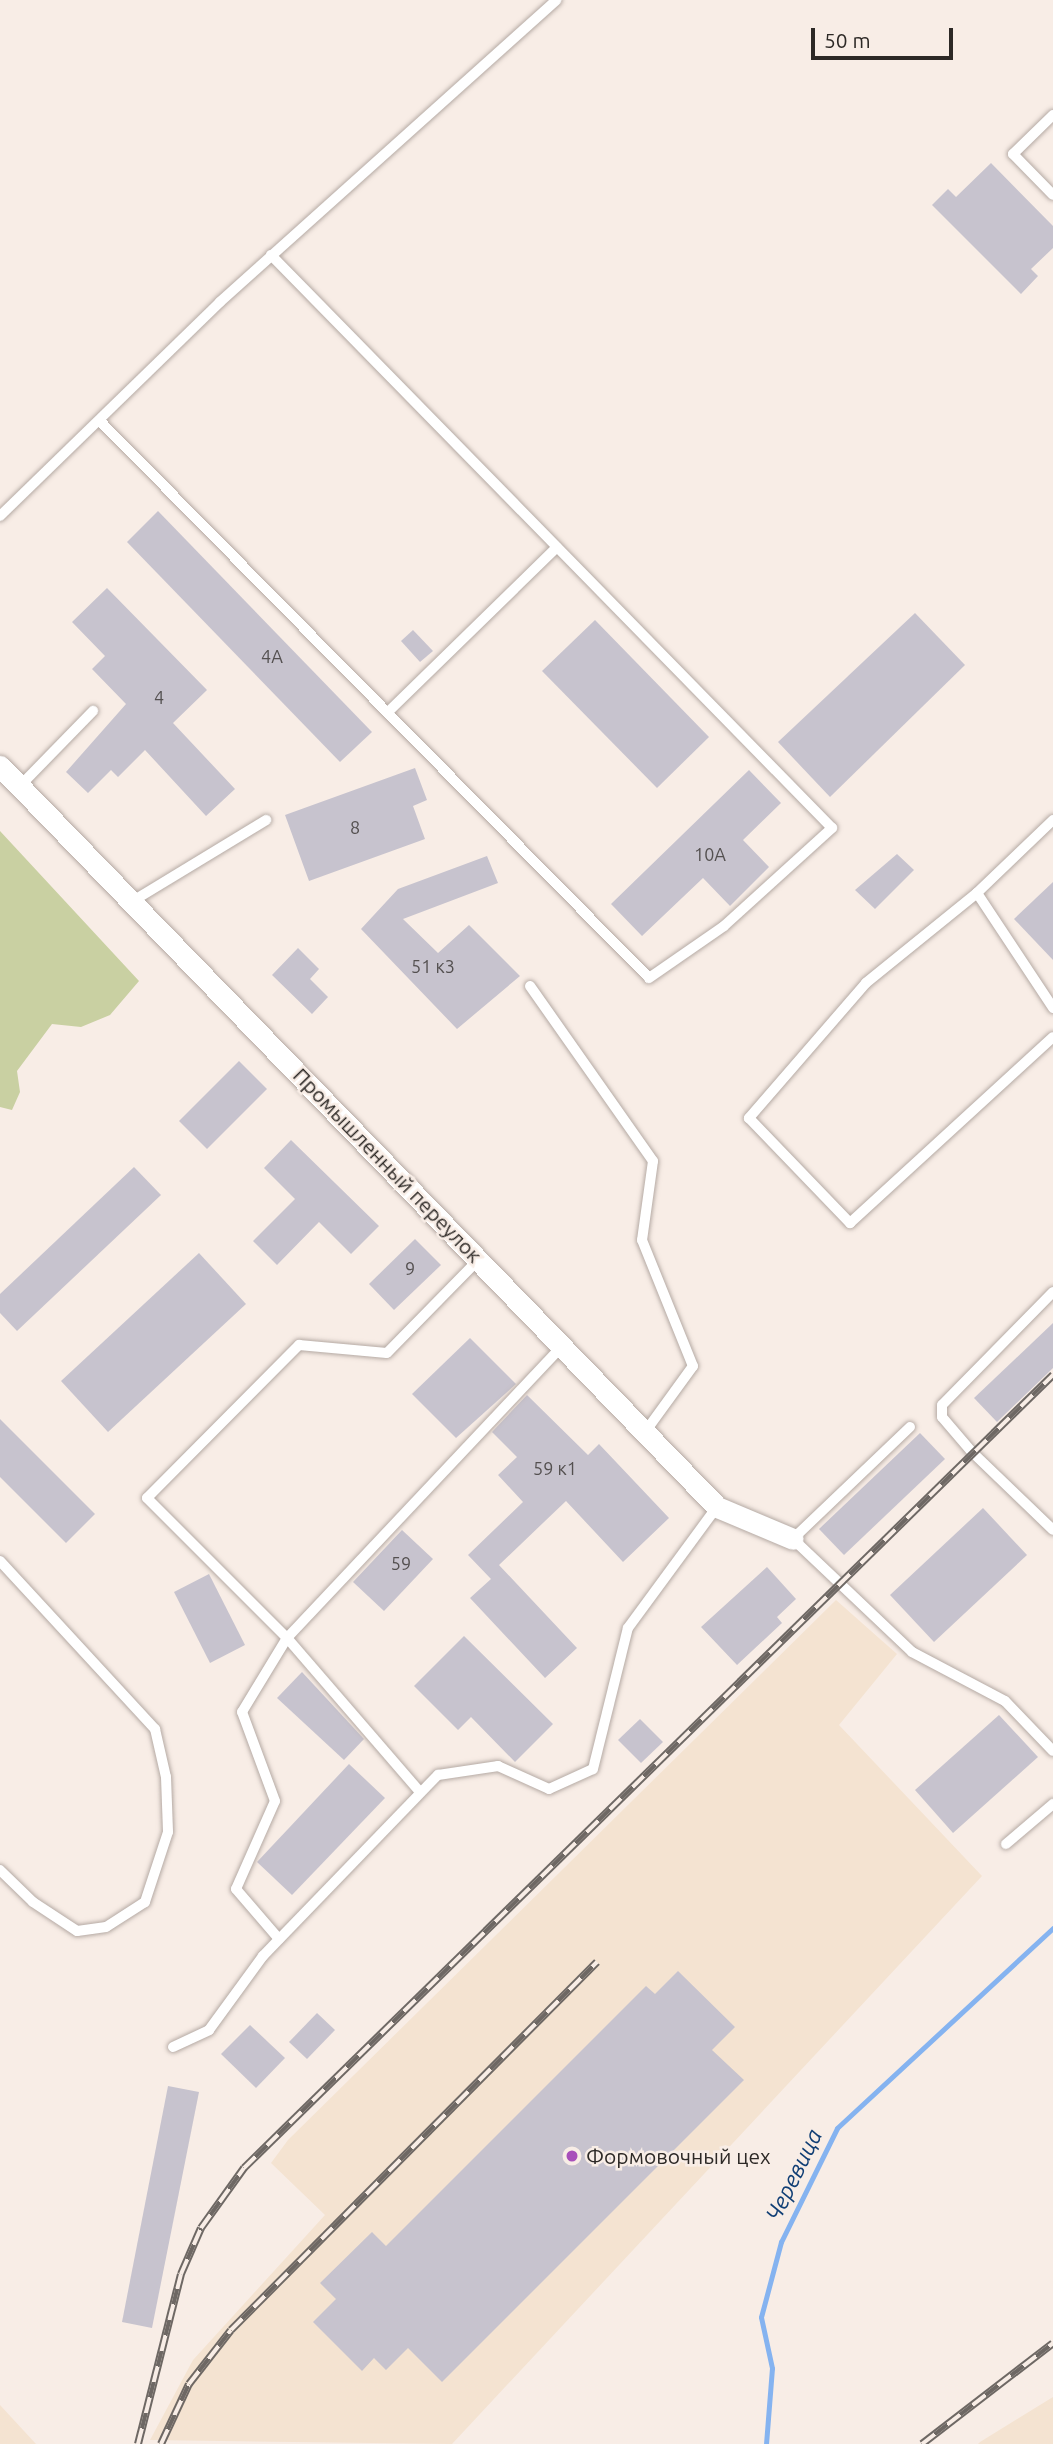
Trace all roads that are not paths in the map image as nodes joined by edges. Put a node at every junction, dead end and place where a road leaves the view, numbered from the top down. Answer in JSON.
{"nodes":[{"id":1,"x":556,"y":0,"type":"edge"},
{"id":2,"x":1053,"y":115,"type":"edge"},
{"id":3,"x":1053,"y":195,"type":"edge"},
{"id":4,"x":271,"y":255,"type":"junction"},
{"id":5,"x":100,"y":421,"type":"junction"},
{"id":6,"x":0,"y":516,"type":"edge"},
{"id":7,"x":557,"y":547,"type":"junction"},
{"id":8,"x":93,"y":711,"type":"dead end"},
{"id":9,"x":388,"y":712,"type":"junction"},
{"id":10,"x":0,"y":766,"type":"edge"},
{"id":11,"x":20,"y":786,"type":"junction"},
{"id":12,"x":266,"y":820,"type":"dead end"},
{"id":13,"x":1053,"y":820,"type":"edge"},
{"id":14,"x":977,"y":893,"type":"junction"},
{"id":15,"x":133,"y":901,"type":"junction"},
{"id":16,"x":530,"y":986,"type":"dead end"},
{"id":17,"x":1053,"y":1008,"type":"edge"},
{"id":18,"x":1053,"y":1037,"type":"edge"},
{"id":19,"x":479,"y":1259,"type":"junction"},
{"id":20,"x":1053,"y":1292,"type":"edge"},
{"id":21,"x":562,"y":1346,"type":"junction"},
{"id":22,"x":910,"y":1427,"type":"dead end"},
{"id":23,"x":645,"y":1432,"type":"junction"},
{"id":24,"x":717,"y":1507,"type":"junction"},
{"id":25,"x":1053,"y":1530,"type":"edge"},
{"id":26,"x":793,"y":1539,"type":"junction"},
{"id":27,"x":0,"y":1562,"type":"edge"},
{"id":28,"x":287,"y":1638,"type":"junction"},
{"id":29,"x":1053,"y":1751,"type":"edge"},
{"id":30,"x":420,"y":1792,"type":"junction"},
{"id":31,"x":1053,"y":1804,"type":"edge"},
{"id":32,"x":1006,"y":1844,"type":"dead end"},
{"id":33,"x":0,"y":1870,"type":"edge"},
{"id":34,"x":279,"y":1939,"type":"junction"},
{"id":35,"x":173,"y":2046,"type":"dead end"}],
"edges":[{"from":1,"to":4,"type":"lane"},
{"from":2,"to":3,"type":"lane"},
{"from":4,"to":5,"type":"lane"},
{"from":4,"to":7,"type":"lane"},
{"from":5,"to":6,"type":"lane"},
{"from":5,"to":9,"type":"lane"},
{"from":7,"to":9,"type":"lane"},
{"from":7,"to":9,"type":"lane"},
{"from":8,"to":11,"type":"lane"},
{"from":10,"to":11,"type":"street","name":"Промышленный переулок"},
{"from":11,"to":15,"type":"street","name":"Промышленный переулок"},
{"from":12,"to":15,"type":"lane"},
{"from":13,"to":14,"type":"lane"},
{"from":14,"to":17,"type":"lane"},
{"from":14,"to":18,"type":"lane"},
{"from":15,"to":19,"type":"street","name":"Промышленный переулок"},
{"from":16,"to":23,"type":"lane"},
{"from":19,"to":21,"type":"street","name":"Промышленный переулок"},
{"from":19,"to":28,"type":"lane"},
{"from":20,"to":25,"type":"lane"},
{"from":21,"to":23,"type":"street","name":"Промышленный переулок"},
{"from":21,"to":28,"type":"lane"},
{"from":22,"to":26,"type":"lane"},
{"from":23,"to":24,"type":"street","name":"Промышленный переулок"},
{"from":24,"to":26,"type":"street","name":"Промышленный переулок"},
{"from":24,"to":30,"type":"lane"},
{"from":26,"to":29,"type":"lane"},
{"from":27,"to":33,"type":"lane"},
{"from":28,"to":30,"type":"lane"},
{"from":28,"to":34,"type":"lane"},
{"from":30,"to":34,"type":"lane"},
{"from":31,"to":32,"type":"lane"},
{"from":34,"to":35,"type":"lane"}]}
